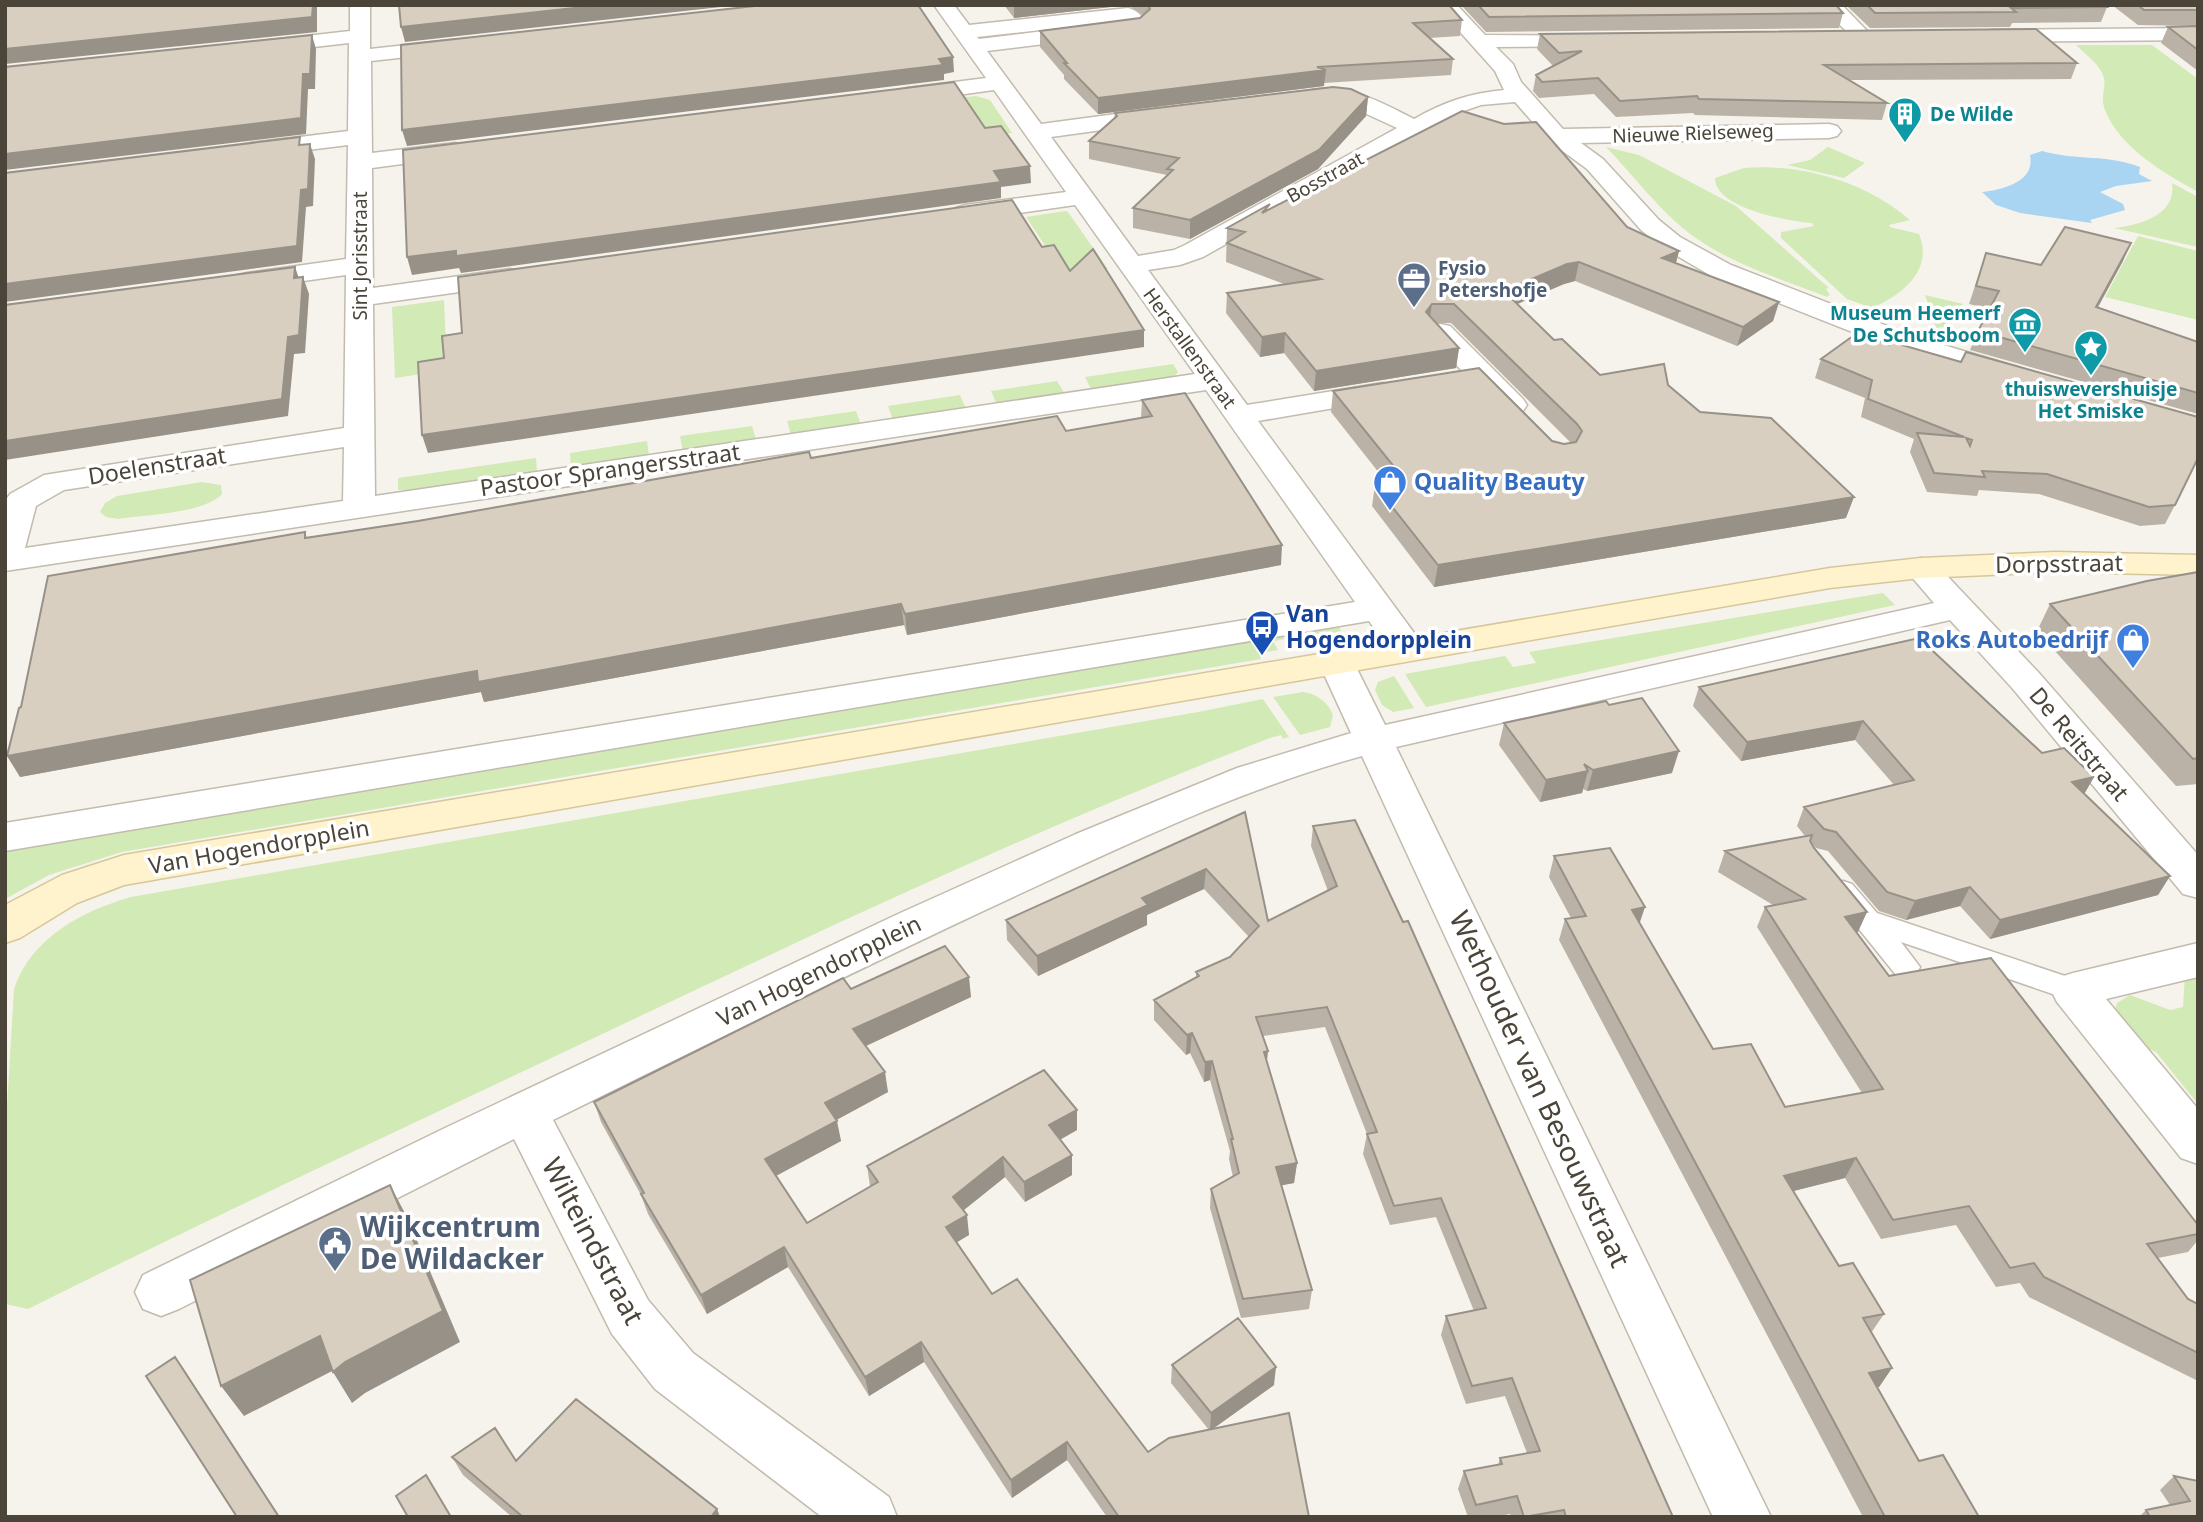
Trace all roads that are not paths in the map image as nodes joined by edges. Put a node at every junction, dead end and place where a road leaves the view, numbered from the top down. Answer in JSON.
{"nodes":[{"id":1,"x":360,"y":5,"type":"edge"},
{"id":2,"x":944,"y":5,"type":"edge"},
{"id":3,"x":1446,"y":5,"type":"edge"},
{"id":4,"x":1830,"y":5,"type":"edge"},
{"id":5,"x":2110,"y":18,"type":"edge"},
{"id":6,"x":2198,"y":34,"type":"edge"},
{"id":7,"x":2132,"y":35,"type":"junction"},
{"id":8,"x":1973,"y":36,"type":"edge"},
{"id":9,"x":1838,"y":37,"type":"edge"},
{"id":10,"x":1863,"y":37,"type":"junction"},
{"id":11,"x":1884,"y":37,"type":"edge"},
{"id":12,"x":968,"y":39,"type":"junction"},
{"id":13,"x":1609,"y":39,"type":"edge"},
{"id":14,"x":1479,"y":41,"type":"junction"},
{"id":15,"x":468,"y":44,"type":"edge"},
{"id":16,"x":360,"y":46,"type":"junction"},
{"id":17,"x":237,"y":49,"type":"edge"},
{"id":18,"x":1000,"y":83,"type":"junction"},
{"id":19,"x":1521,"y":95,"type":"junction"},
{"id":20,"x":891,"y":97,"type":"edge"},
{"id":21,"x":1293,"y":99,"type":"edge"},
{"id":22,"x":1181,"y":113,"type":"edge"},
{"id":23,"x":1414,"y":128,"type":"junction"},
{"id":24,"x":1829,"y":131,"type":"dead end"},
{"id":25,"x":1035,"y":132,"type":"junction"},
{"id":26,"x":1557,"y":136,"type":"junction"},
{"id":27,"x":475,"y":148,"type":"edge"},
{"id":28,"x":360,"y":150,"type":"junction"},
{"id":29,"x":234,"y":152,"type":"edge"},
{"id":30,"x":1082,"y":197,"type":"junction"},
{"id":31,"x":943,"y":216,"type":"edge"},
{"id":32,"x":360,"y":265,"type":"junction"},
{"id":33,"x":1130,"y":265,"type":"junction"},
{"id":34,"x":533,"y":274,"type":"edge"},
{"id":35,"x":221,"y":284,"type":"edge"},
{"id":36,"x":360,"y":298,"type":"junction"},
{"id":37,"x":1440,"y":332,"type":"edge"},
{"id":38,"x":1482,"y":375,"type":"junction"},
{"id":39,"x":1214,"y":380,"type":"junction"},
{"id":40,"x":2030,"y":380,"type":"edge"},
{"id":41,"x":1446,"y":382,"type":"edge"},
{"id":42,"x":1409,"y":388,"type":"edge"},
{"id":43,"x":1238,"y":415,"type":"junction"},
{"id":44,"x":1532,"y":425,"type":"edge"},
{"id":45,"x":359,"y":435,"type":"junction"},
{"id":46,"x":359,"y":507,"type":"junction"},
{"id":47,"x":5,"y":561,"type":"edge"},
{"id":48,"x":2198,"y":565,"type":"edge"},
{"id":49,"x":1921,"y":568,"type":"junction"},
{"id":50,"x":1378,"y":608,"type":"junction"},
{"id":51,"x":1958,"y":608,"type":"junction"},
{"id":52,"x":1407,"y":649,"type":"junction"},
{"id":53,"x":1336,"y":661,"type":"junction"},
{"id":54,"x":1374,"y":740,"type":"junction"},
{"id":55,"x":5,"y":837,"type":"edge"},
{"id":56,"x":1826,"y":870,"type":"edge"},
{"id":57,"x":2198,"y":883,"type":"edge"},
{"id":58,"x":1867,"y":920,"type":"junction"},
{"id":59,"x":5,"y":927,"type":"edge"},
{"id":60,"x":2198,"y":960,"type":"edge"},
{"id":61,"x":1906,"y":967,"type":"dead end"},
{"id":62,"x":2073,"y":990,"type":"junction"},
{"id":63,"x":525,"y":1112,"type":"junction"},
{"id":64,"x":2198,"y":1144,"type":"edge"},
{"id":65,"x":161,"y":1292,"type":"dead end"},
{"id":66,"x":869,"y":1517,"type":"edge"},
{"id":67,"x":1743,"y":1517,"type":"edge"}],
"edges":[{"from":1,"to":16,"type":"street","name":"Sint Jorisstraat"},
{"from":2,"to":12,"type":"street","name":"Herstallenstraat"},
{"from":3,"to":14,"type":"street","name":"Nieuwe Rielseweg"},
{"from":4,"to":10,"type":"street"},
{"from":5,"to":7,"type":"street"},
{"from":6,"to":7,"type":"street"},
{"from":7,"to":8,"type":"street"},
{"from":9,"to":10,"type":"street"},
{"from":10,"to":11,"type":"street"},
{"from":12,"to":12,"type":"street"},
{"from":12,"to":18,"type":"street","name":"Herstallenstraat"},
{"from":13,"to":14,"type":"street"},
{"from":14,"to":19,"type":"street","name":"Nieuwe Rielseweg"},
{"from":15,"to":16,"type":"street"},
{"from":16,"to":17,"type":"street"},
{"from":16,"to":28,"type":"street","name":"Sint Jorisstraat"},
{"from":18,"to":20,"type":"street"},
{"from":18,"to":25,"type":"street","name":"Herstallenstraat"},
{"from":19,"to":23,"type":"street","name":"Bosstraat"},
{"from":19,"to":26,"type":"street","name":"Nieuwe Rielseweg"},
{"from":21,"to":23,"type":"street"},
{"from":22,"to":25,"type":"street"},
{"from":23,"to":33,"type":"street","name":"Bosstraat"},
{"from":24,"to":26,"type":"street","name":"Nieuwe Rielseweg"},
{"from":25,"to":30,"type":"street","name":"Herstallenstraat"},
{"from":26,"to":40,"type":"street","name":"Nieuwe Rielseweg"},
{"from":27,"to":28,"type":"street"},
{"from":28,"to":29,"type":"street"},
{"from":28,"to":32,"type":"street","name":"Sint Jorisstraat"},
{"from":30,"to":31,"type":"street"},
{"from":30,"to":33,"type":"street","name":"Herstallenstraat"},
{"from":32,"to":35,"type":"street"},
{"from":32,"to":36,"type":"street","name":"Sint Jorisstraat"},
{"from":33,"to":39,"type":"street","name":"Herstallenstraat"},
{"from":34,"to":36,"type":"street"},
{"from":36,"to":45,"type":"street","name":"Sint Jorisstraat"},
{"from":37,"to":38,"type":"street"},
{"from":38,"to":41,"type":"street"},
{"from":38,"to":44,"type":"street"},
{"from":39,"to":43,"type":"street","name":"Herstallenstraat"},
{"from":39,"to":46,"type":"street","name":"Pastoor Sprangersstraat"},
{"from":42,"to":43,"type":"street"},
{"from":43,"to":50,"type":"street","name":"Herstallenstraat"},
{"from":45,"to":46,"type":"street","name":"Sint Jorisstraat"},
{"from":45,"to":47,"type":"street","name":"Doelenstraat"},
{"from":46,"to":47,"type":"street","name":"Pastoor Sprangersstraat"},
{"from":48,"to":49,"type":"street","name":"Dorpsstraat"},
{"from":49,"to":51,"type":"street"},
{"from":49,"to":52,"type":"street","name":"Van Hogendorpplein"},
{"from":50,"to":52,"type":"street","name":"Herstallenstraat"},
{"from":50,"to":55,"type":"street"},
{"from":51,"to":54,"type":"street","name":"Van Hogendorpplein"},
{"from":51,"to":57,"type":"street","name":"De Reitstraat"},
{"from":52,"to":53,"type":"street","name":"Van Hogendorpplein"},
{"from":53,"to":54,"type":"street","name":"Wethouder van Besouwstraat"},
{"from":53,"to":59,"type":"street","name":"Van Hogendorpplein"},
{"from":54,"to":63,"type":"street","name":"Van Hogendorpplein"},
{"from":54,"to":67,"type":"street","name":"Wethouder van Besouwstraat"},
{"from":56,"to":58,"type":"lane"},
{"from":58,"to":61,"type":"lane"},
{"from":58,"to":62,"type":"lane"},
{"from":60,"to":62,"type":"street"},
{"from":62,"to":64,"type":"street"},
{"from":63,"to":65,"type":"street","name":"Van Hogendorpplein"},
{"from":63,"to":66,"type":"street","name":"Wilteindstraat"}]}
